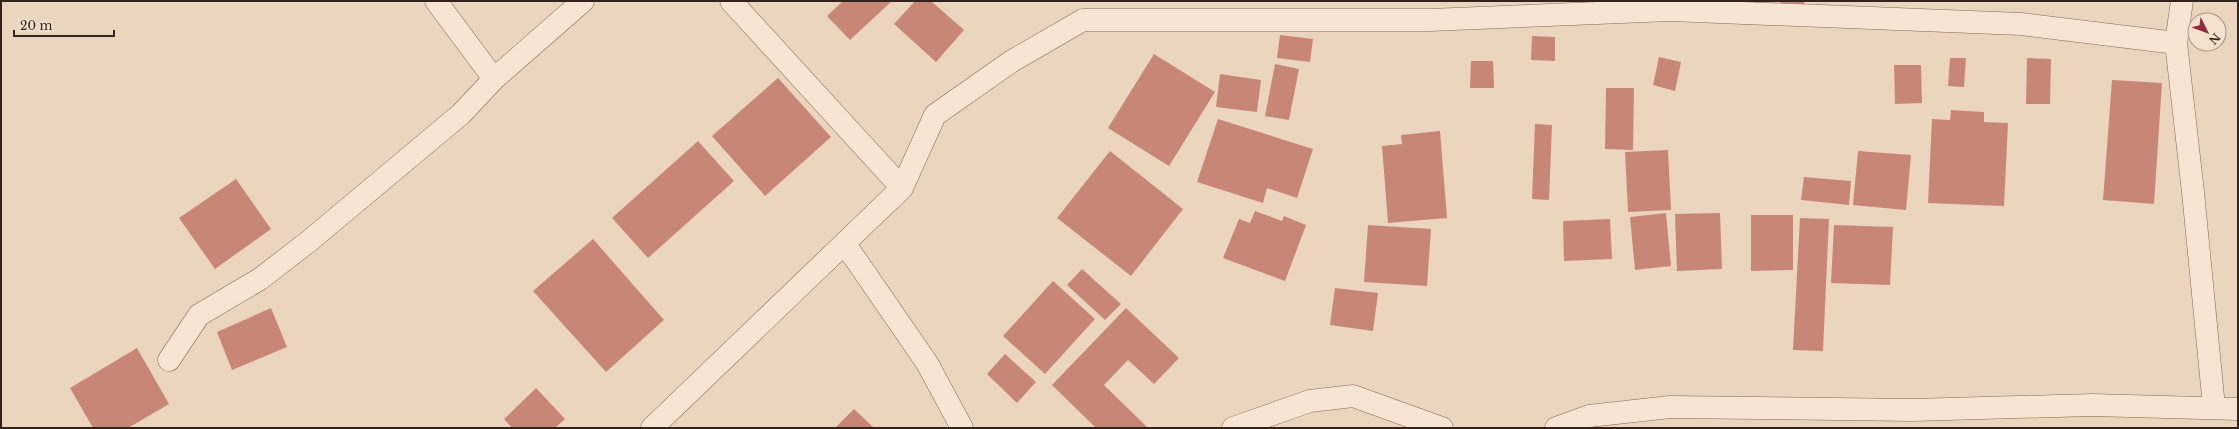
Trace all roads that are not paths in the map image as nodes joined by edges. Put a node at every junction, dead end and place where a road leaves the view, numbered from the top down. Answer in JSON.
{"nodes":[{"id":1,"x":436,"y":1,"type":"edge"},
{"id":2,"x":583,"y":1,"type":"edge"},
{"id":3,"x":731,"y":1,"type":"edge"},
{"id":4,"x":2182,"y":1,"type":"edge"},
{"id":5,"x":1083,"y":10,"type":"edge"},
{"id":6,"x":2176,"y":42,"type":"junction"},
{"id":7,"x":494,"y":79,"type":"junction"},
{"id":8,"x":902,"y":188,"type":"junction"},
{"id":9,"x":845,"y":244,"type":"junction"},
{"id":10,"x":169,"y":360,"type":"dead end"},
{"id":11,"x":2214,"y":407,"type":"junction"},
{"id":12,"x":2238,"y":408,"type":"edge"},
{"id":13,"x":652,"y":428,"type":"edge"},
{"id":14,"x":962,"y":428,"type":"edge"},
{"id":15,"x":1233,"y":428,"type":"edge"},
{"id":16,"x":1442,"y":428,"type":"edge"},
{"id":17,"x":1556,"y":428,"type":"edge"}],
"edges":[{"from":1,"to":7,"type":"street"},
{"from":2,"to":7,"type":"street"},
{"from":3,"to":8,"type":"street"},
{"from":4,"to":6,"type":"street"},
{"from":5,"to":6,"type":"street"},
{"from":5,"to":8,"type":"street"},
{"from":6,"to":11,"type":"street"},
{"from":7,"to":10,"type":"street"},
{"from":8,"to":9,"type":"street"},
{"from":9,"to":13,"type":"street"},
{"from":9,"to":14,"type":"street"},
{"from":11,"to":12,"type":"street"},
{"from":11,"to":17,"type":"street"},
{"from":15,"to":16,"type":"street"}]}
